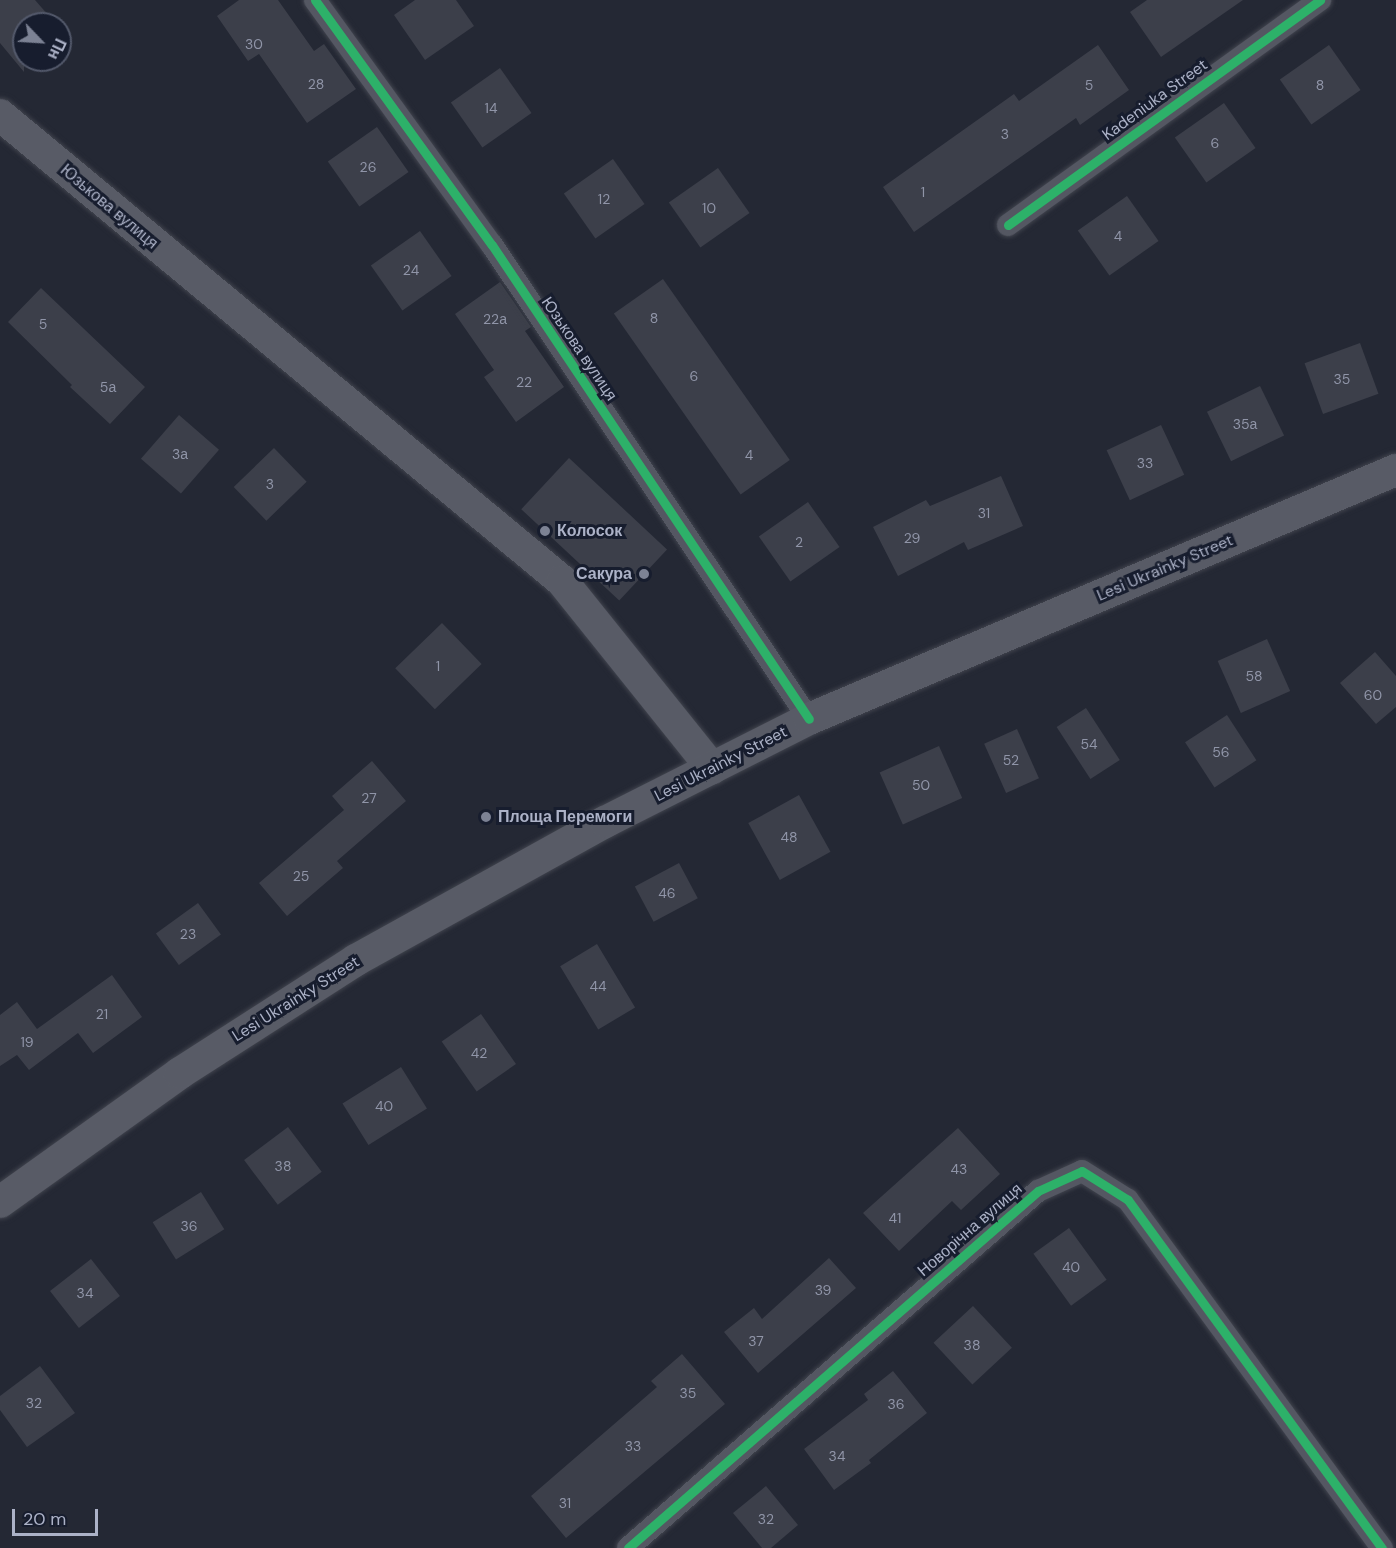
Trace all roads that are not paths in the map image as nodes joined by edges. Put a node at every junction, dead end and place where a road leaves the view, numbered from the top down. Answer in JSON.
{"nodes":[{"id":1,"x":315,"y":0,"type":"edge"},
{"id":2,"x":1320,"y":0,"type":"edge"},
{"id":3,"x":0,"y":115,"type":"edge"},
{"id":4,"x":1008,"y":225,"type":"dead end"},
{"id":5,"x":1396,"y":470,"type":"edge"},
{"id":6,"x":809,"y":719,"type":"junction"},
{"id":7,"x":712,"y":768,"type":"junction"},
{"id":8,"x":0,"y":1202,"type":"edge"},
{"id":9,"x":628,"y":1548,"type":"edge"},
{"id":10,"x":1382,"y":1548,"type":"edge"}],
"edges":[{"from":1,"to":6,"type":"street","name":"Юзькова вулиця"},
{"from":2,"to":4,"type":"street","name":"Kadeniuka Street"},
{"from":3,"to":7,"type":"main road","name":"Юзькова вулиця"},
{"from":5,"to":6,"type":"main road","name":"Lesi Ukrainky Street"},
{"from":6,"to":7,"type":"main road","name":"Lesi Ukrainky Street"},
{"from":7,"to":8,"type":"main road","name":"Lesi Ukrainky Street"},
{"from":9,"to":10,"type":"street","name":"Новорічна вулиця"}]}
